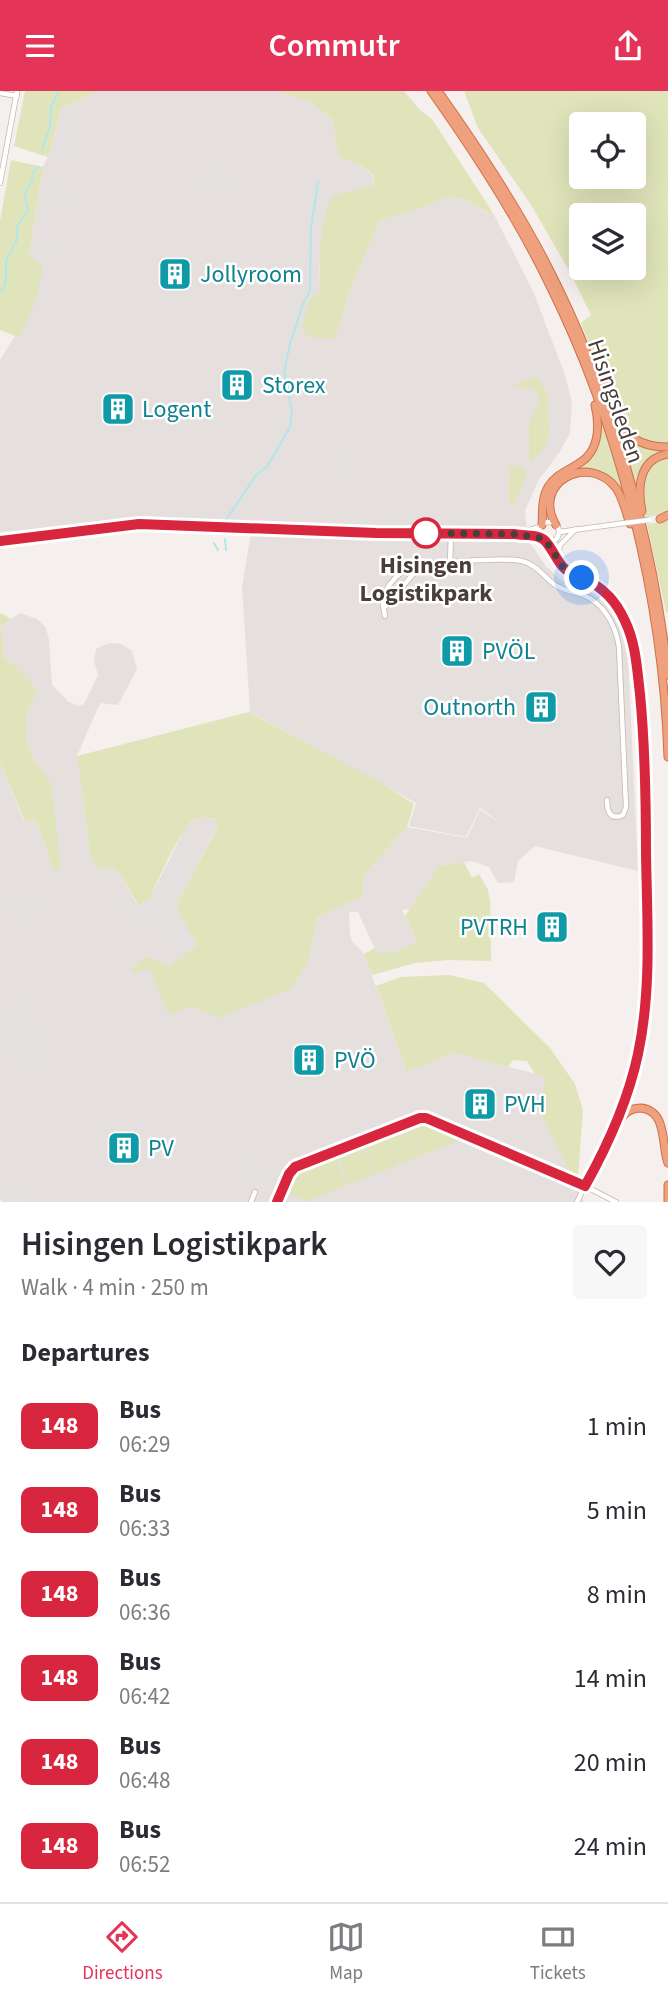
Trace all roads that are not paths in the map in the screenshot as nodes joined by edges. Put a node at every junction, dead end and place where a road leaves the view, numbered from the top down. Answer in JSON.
{"nodes":[{"id":1,"x":431,"y":91,"type":"edge"},
{"id":2,"x":438,"y":91,"type":"edge"},
{"id":3,"x":0,"y":93,"type":"edge"},
{"id":4,"x":17,"y":93,"type":"edge"},
{"id":5,"x":0,"y":183,"type":"edge"},
{"id":6,"x":580,"y":336,"type":"junction"},
{"id":7,"x":590,"y":378,"type":"junction"},
{"id":8,"x":668,"y":447,"type":"edge"},
{"id":9,"x":668,"y":454,"type":"edge"},
{"id":10,"x":665,"y":517,"type":"edge"},
{"id":11,"x":541,"y":526,"type":"junction"},
{"id":12,"x":576,"y":528,"type":"junction"},
{"id":13,"x":558,"y":531,"type":"junction"},
{"id":14,"x":451,"y":534,"type":"junction"},
{"id":15,"x":515,"y":534,"type":"junction"},
{"id":16,"x":645,"y":539,"type":"junction"},
{"id":17,"x":543,"y":540,"type":"junction"},
{"id":18,"x":0,"y":541,"type":"edge"},
{"id":19,"x":557,"y":559,"type":"junction"},
{"id":20,"x":450,"y":562,"type":"junction"},
{"id":21,"x":421,"y":565,"type":"junction"},
{"id":22,"x":646,"y":572,"type":"junction"},
{"id":23,"x":384,"y":607,"type":"junction"},
{"id":24,"x":385,"y":616,"type":"dead end"},
{"id":25,"x":668,"y":675,"type":"edge"},
{"id":26,"x":668,"y":757,"type":"edge"},
{"id":27,"x":607,"y":800,"type":"dead end"},
{"id":28,"x":613,"y":1132,"type":"junction"},
{"id":29,"x":668,"y":1163,"type":"edge"},
{"id":30,"x":668,"y":1185,"type":"edge"},
{"id":31,"x":585,"y":1186,"type":"junction"},
{"id":32,"x":255,"y":1192,"type":"dead end"},
{"id":33,"x":668,"y":1201,"type":"edge"},
{"id":34,"x":251,"y":1202,"type":"edge"},
{"id":35,"x":577,"y":1202,"type":"edge"},
{"id":36,"x":616,"y":1202,"type":"edge"}],
"edges":[{"from":1,"to":7,"type":"highway","name":"Hisingsleden"},
{"from":2,"to":6,"type":"highway","name":"Hisingsleden"},
{"from":3,"to":4,"type":"street"},
{"from":4,"to":5,"type":"street"},
{"from":6,"to":8,"type":"highway"},
{"from":6,"to":16,"type":"highway","name":"Hisingsleden"},
{"from":7,"to":11,"type":"highway"},
{"from":7,"to":22,"type":"highway","name":"Hisingsleden"},
{"from":9,"to":16,"type":"highway"},
{"from":10,"to":12,"type":"street","bridge":true},
{"from":11,"to":13,"type":"street"},
{"from":11,"to":15,"type":"street"},
{"from":11,"to":17,"type":"street"},
{"from":12,"to":13,"type":"street"},
{"from":12,"to":19,"type":"street"},
{"from":13,"to":17,"type":"street"},
{"from":13,"to":19,"type":"street"},
{"from":13,"to":22,"type":"highway"},
{"from":14,"to":15,"type":"street"},
{"from":14,"to":18,"type":"street"},
{"from":14,"to":20,"type":"street"},
{"from":15,"to":17,"type":"street"},
{"from":16,"to":25,"type":"highway","name":"Hisingsleden"},
{"from":17,"to":19,"type":"street"},
{"from":19,"to":28,"type":"street"},
{"from":20,"to":21,"type":"street"},
{"from":20,"to":27,"type":"street"},
{"from":21,"to":23,"type":"street"},
{"from":21,"to":23,"type":"street"},
{"from":22,"to":26,"type":"highway","name":"Hisingsleden"},
{"from":23,"to":24,"type":"street"},
{"from":28,"to":29,"type":"highway"},
{"from":28,"to":31,"type":"street"},
{"from":30,"to":33,"type":"highway"},
{"from":31,"to":35,"type":"street"},
{"from":31,"to":36,"type":"street"},
{"from":32,"to":34,"type":"street"}]}
